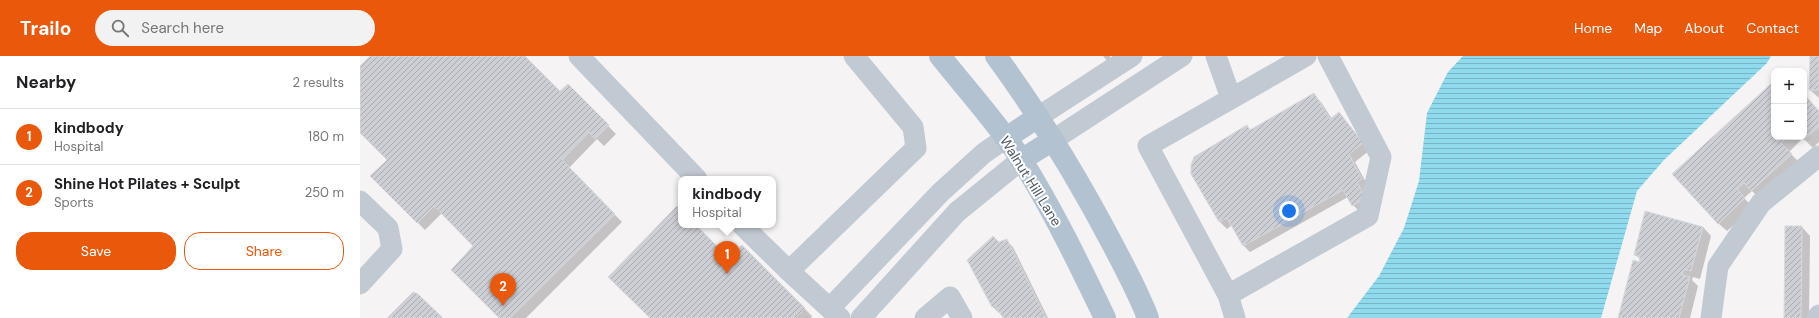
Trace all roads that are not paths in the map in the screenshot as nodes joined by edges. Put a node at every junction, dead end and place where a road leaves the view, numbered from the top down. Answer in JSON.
{"nodes":[{"id":1,"x":579,"y":56,"type":"edge"},
{"id":2,"x":854,"y":56,"type":"edge"},
{"id":3,"x":940,"y":56,"type":"edge"},
{"id":4,"x":996,"y":56,"type":"edge"},
{"id":5,"x":1132,"y":56,"type":"edge"},
{"id":6,"x":1182,"y":56,"type":"edge"},
{"id":7,"x":1216,"y":56,"type":"edge"},
{"id":8,"x":1306,"y":56,"type":"edge"},
{"id":9,"x":1328,"y":56,"type":"edge"},
{"id":10,"x":1231,"y":98,"type":"junction"},
{"id":11,"x":1038,"y":117,"type":"junction"},
{"id":12,"x":1006,"y":138,"type":"junction"},
{"id":13,"x":1053,"y":140,"type":"junction"},
{"id":14,"x":1819,"y":156,"type":"edge"},
{"id":15,"x":1021,"y":160,"type":"junction"},
{"id":16,"x":695,"y":176,"type":"edge"},
{"id":17,"x":360,"y":201,"type":"edge"},
{"id":18,"x":745,"y":228,"type":"edge"},
{"id":19,"x":788,"y":271,"type":"junction"},
{"id":20,"x":360,"y":284,"type":"edge"},
{"id":21,"x":1228,"y":295,"type":"junction"},
{"id":22,"x":835,"y":313,"type":"edge"},
{"id":23,"x":1819,"y":315,"type":"edge"},
{"id":24,"x":860,"y":318,"type":"edge"},
{"id":25,"x":925,"y":318,"type":"edge"},
{"id":26,"x":962,"y":318,"type":"edge"},
{"id":27,"x":1105,"y":318,"type":"edge"},
{"id":28,"x":1148,"y":318,"type":"edge"},
{"id":29,"x":1235,"y":318,"type":"edge"},
{"id":30,"x":1711,"y":318,"type":"edge"},
{"id":31,"x":1817,"y":318,"type":"edge"}],
"edges":[{"from":1,"to":16,"type":"lane"},
{"from":2,"to":19,"type":"lane"},
{"from":3,"to":12,"type":"main road","name":"Walnut Hill Lane"},
{"from":4,"to":11,"type":"main road"},
{"from":5,"to":11,"type":"lane"},
{"from":6,"to":13,"type":"lane"},
{"from":7,"to":10,"type":"lane"},
{"from":8,"to":10,"type":"lane"},
{"from":9,"to":21,"type":"lane"},
{"from":10,"to":21,"type":"lane"},
{"from":11,"to":12,"type":"main road"},
{"from":11,"to":13,"type":"main road"},
{"from":12,"to":15,"type":"main road","name":"Walnut Hill Lane"},
{"from":12,"to":22,"type":"lane"},
{"from":13,"to":15,"type":"main road"},
{"from":13,"to":28,"type":"main road"},
{"from":14,"to":30,"type":"lane"},
{"from":15,"to":24,"type":"lane"},
{"from":15,"to":27,"type":"main road","name":"Walnut Hill Lane"},
{"from":17,"to":20,"type":"lane"},
{"from":18,"to":19,"type":"lane"},
{"from":19,"to":22,"type":"lane"},
{"from":21,"to":29,"type":"lane"},
{"from":23,"to":31,"type":"lane"},
{"from":25,"to":26,"type":"lane"}]}
